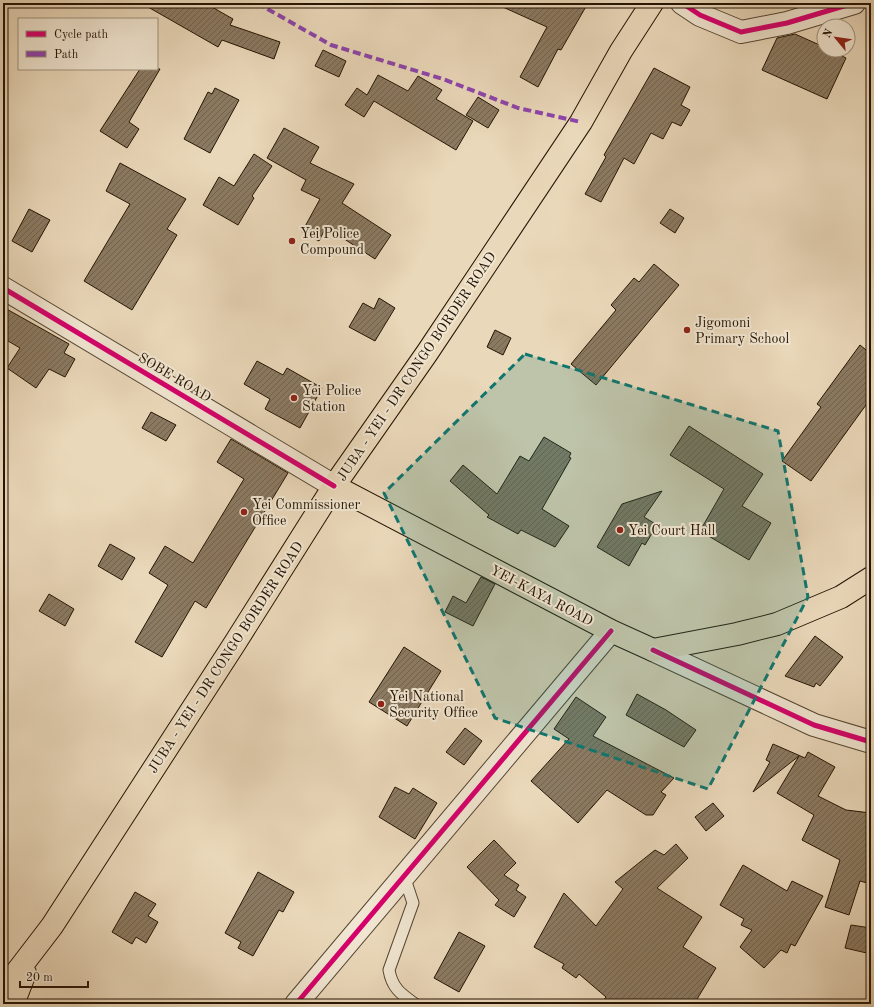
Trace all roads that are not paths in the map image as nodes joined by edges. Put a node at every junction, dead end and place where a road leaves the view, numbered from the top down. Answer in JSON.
{"nodes":[{"id":1,"x":652,"y":3,"type":"edge"},
{"id":2,"x":682,"y":3,"type":"edge"},
{"id":3,"x":854,"y":3,"type":"edge"},
{"id":4,"x":3,"y":288,"type":"edge"},
{"id":5,"x":334,"y":486,"type":"junction"},
{"id":6,"x":871,"y":578,"type":"edge"},
{"id":7,"x":611,"y":631,"type":"junction"},
{"id":8,"x":653,"y":650,"type":"junction"},
{"id":9,"x":871,"y":742,"type":"edge"},
{"id":10,"x":404,"y":876,"type":"junction"},
{"id":11,"x":35,"y":950,"type":"junction"},
{"id":12,"x":3,"y":990,"type":"edge"},
{"id":13,"x":12,"y":1004,"type":"edge"},
{"id":14,"x":296,"y":1004,"type":"edge"},
{"id":15,"x":415,"y":1004,"type":"edge"}],
"edges":[{"from":1,"to":5,"type":"main road","name":"JUBA - YEI - DR CONGO BORDER ROAD"},
{"from":2,"to":3,"type":"street"},
{"from":4,"to":5,"type":"street","name":"SOBE ROAD"},
{"from":5,"to":7,"type":"main road","name":"YEI-KAYA ROAD"},
{"from":5,"to":11,"type":"main road","name":"JUBA - YEI - DR CONGO BORDER ROAD"},
{"from":6,"to":8,"type":"main road"},
{"from":7,"to":8,"type":"main road","name":"YEI-KAYA ROAD"},
{"from":7,"to":10,"type":"street"},
{"from":8,"to":9,"type":"street"},
{"from":10,"to":14,"type":"street"},
{"from":10,"to":15,"type":"lane"},
{"from":11,"to":12,"type":"main road","name":"JUBA - YEI - DR CONGO BORDER ROAD"},
{"from":11,"to":13,"type":"main road","name":"JUBA - YEI - DR CONGO BORDER ROAD"}]}
